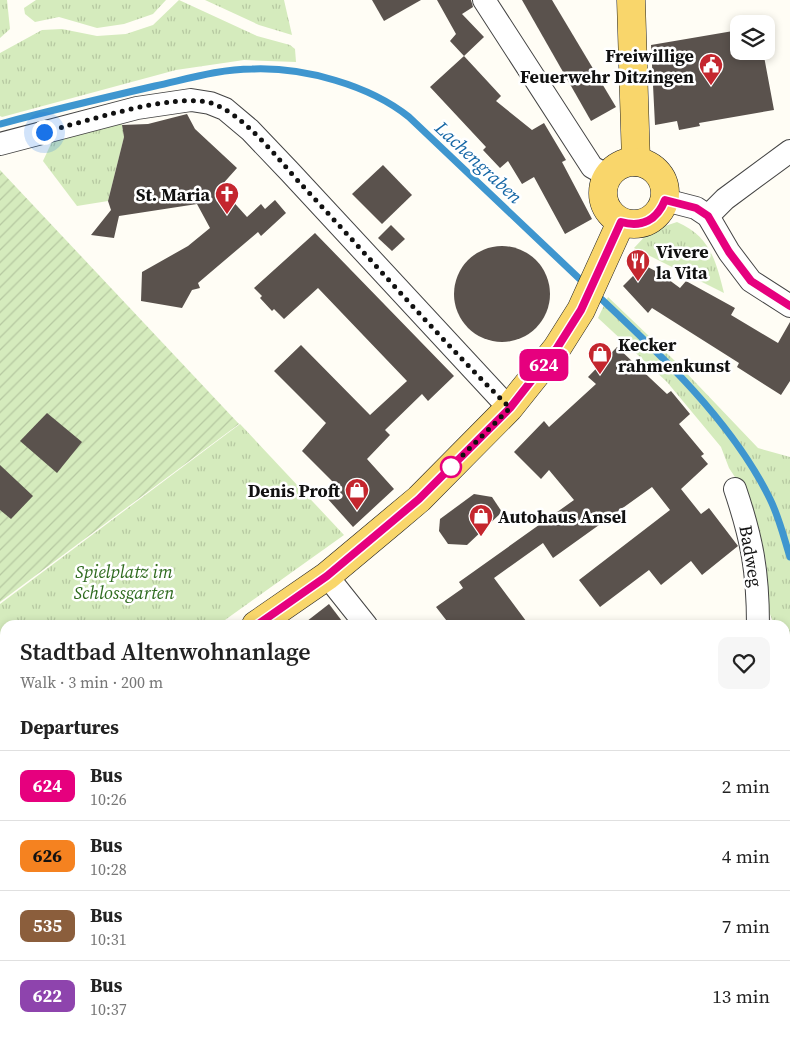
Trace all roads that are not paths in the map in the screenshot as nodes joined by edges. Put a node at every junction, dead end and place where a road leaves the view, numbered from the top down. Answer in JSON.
{"nodes":[{"id":1,"x":484,"y":0,"type":"edge"},
{"id":2,"x":631,"y":0,"type":"edge"},
{"id":3,"x":0,"y":144,"type":"edge"},
{"id":4,"x":790,"y":151,"type":"edge"},
{"id":5,"x":636,"y":162,"type":"junction"},
{"id":6,"x":608,"y":176,"type":"junction"},
{"id":7,"x":665,"y":200,"type":"junction"},
{"id":8,"x":708,"y":216,"type":"junction"},
{"id":9,"x":621,"y":222,"type":"junction"},
{"id":10,"x":790,"y":306,"type":"edge"},
{"id":11,"x":510,"y":408,"type":"junction"},
{"id":12,"x":735,"y":489,"type":"dead end"},
{"id":13,"x":327,"y":576,"type":"junction"},
{"id":14,"x":263,"y":620,"type":"edge"},
{"id":15,"x":362,"y":620,"type":"edge"},
{"id":16,"x":758,"y":620,"type":"edge"}],
"edges":[{"from":1,"to":6,"type":"street"},
{"from":2,"to":5,"type":"main road"},
{"from":3,"to":11,"type":"street"},
{"from":4,"to":8,"type":"street"},
{"from":5,"to":6,"type":"main road"},
{"from":5,"to":7,"type":"main road"},
{"from":6,"to":9,"type":"main road"},
{"from":7,"to":8,"type":"street"},
{"from":7,"to":9,"type":"main road"},
{"from":8,"to":10,"type":"street"},
{"from":9,"to":11,"type":"main road"},
{"from":11,"to":13,"type":"main road"},
{"from":12,"to":16,"type":"street","name":"Badweg"},
{"from":13,"to":14,"type":"main road"},
{"from":13,"to":15,"type":"street"}]}
